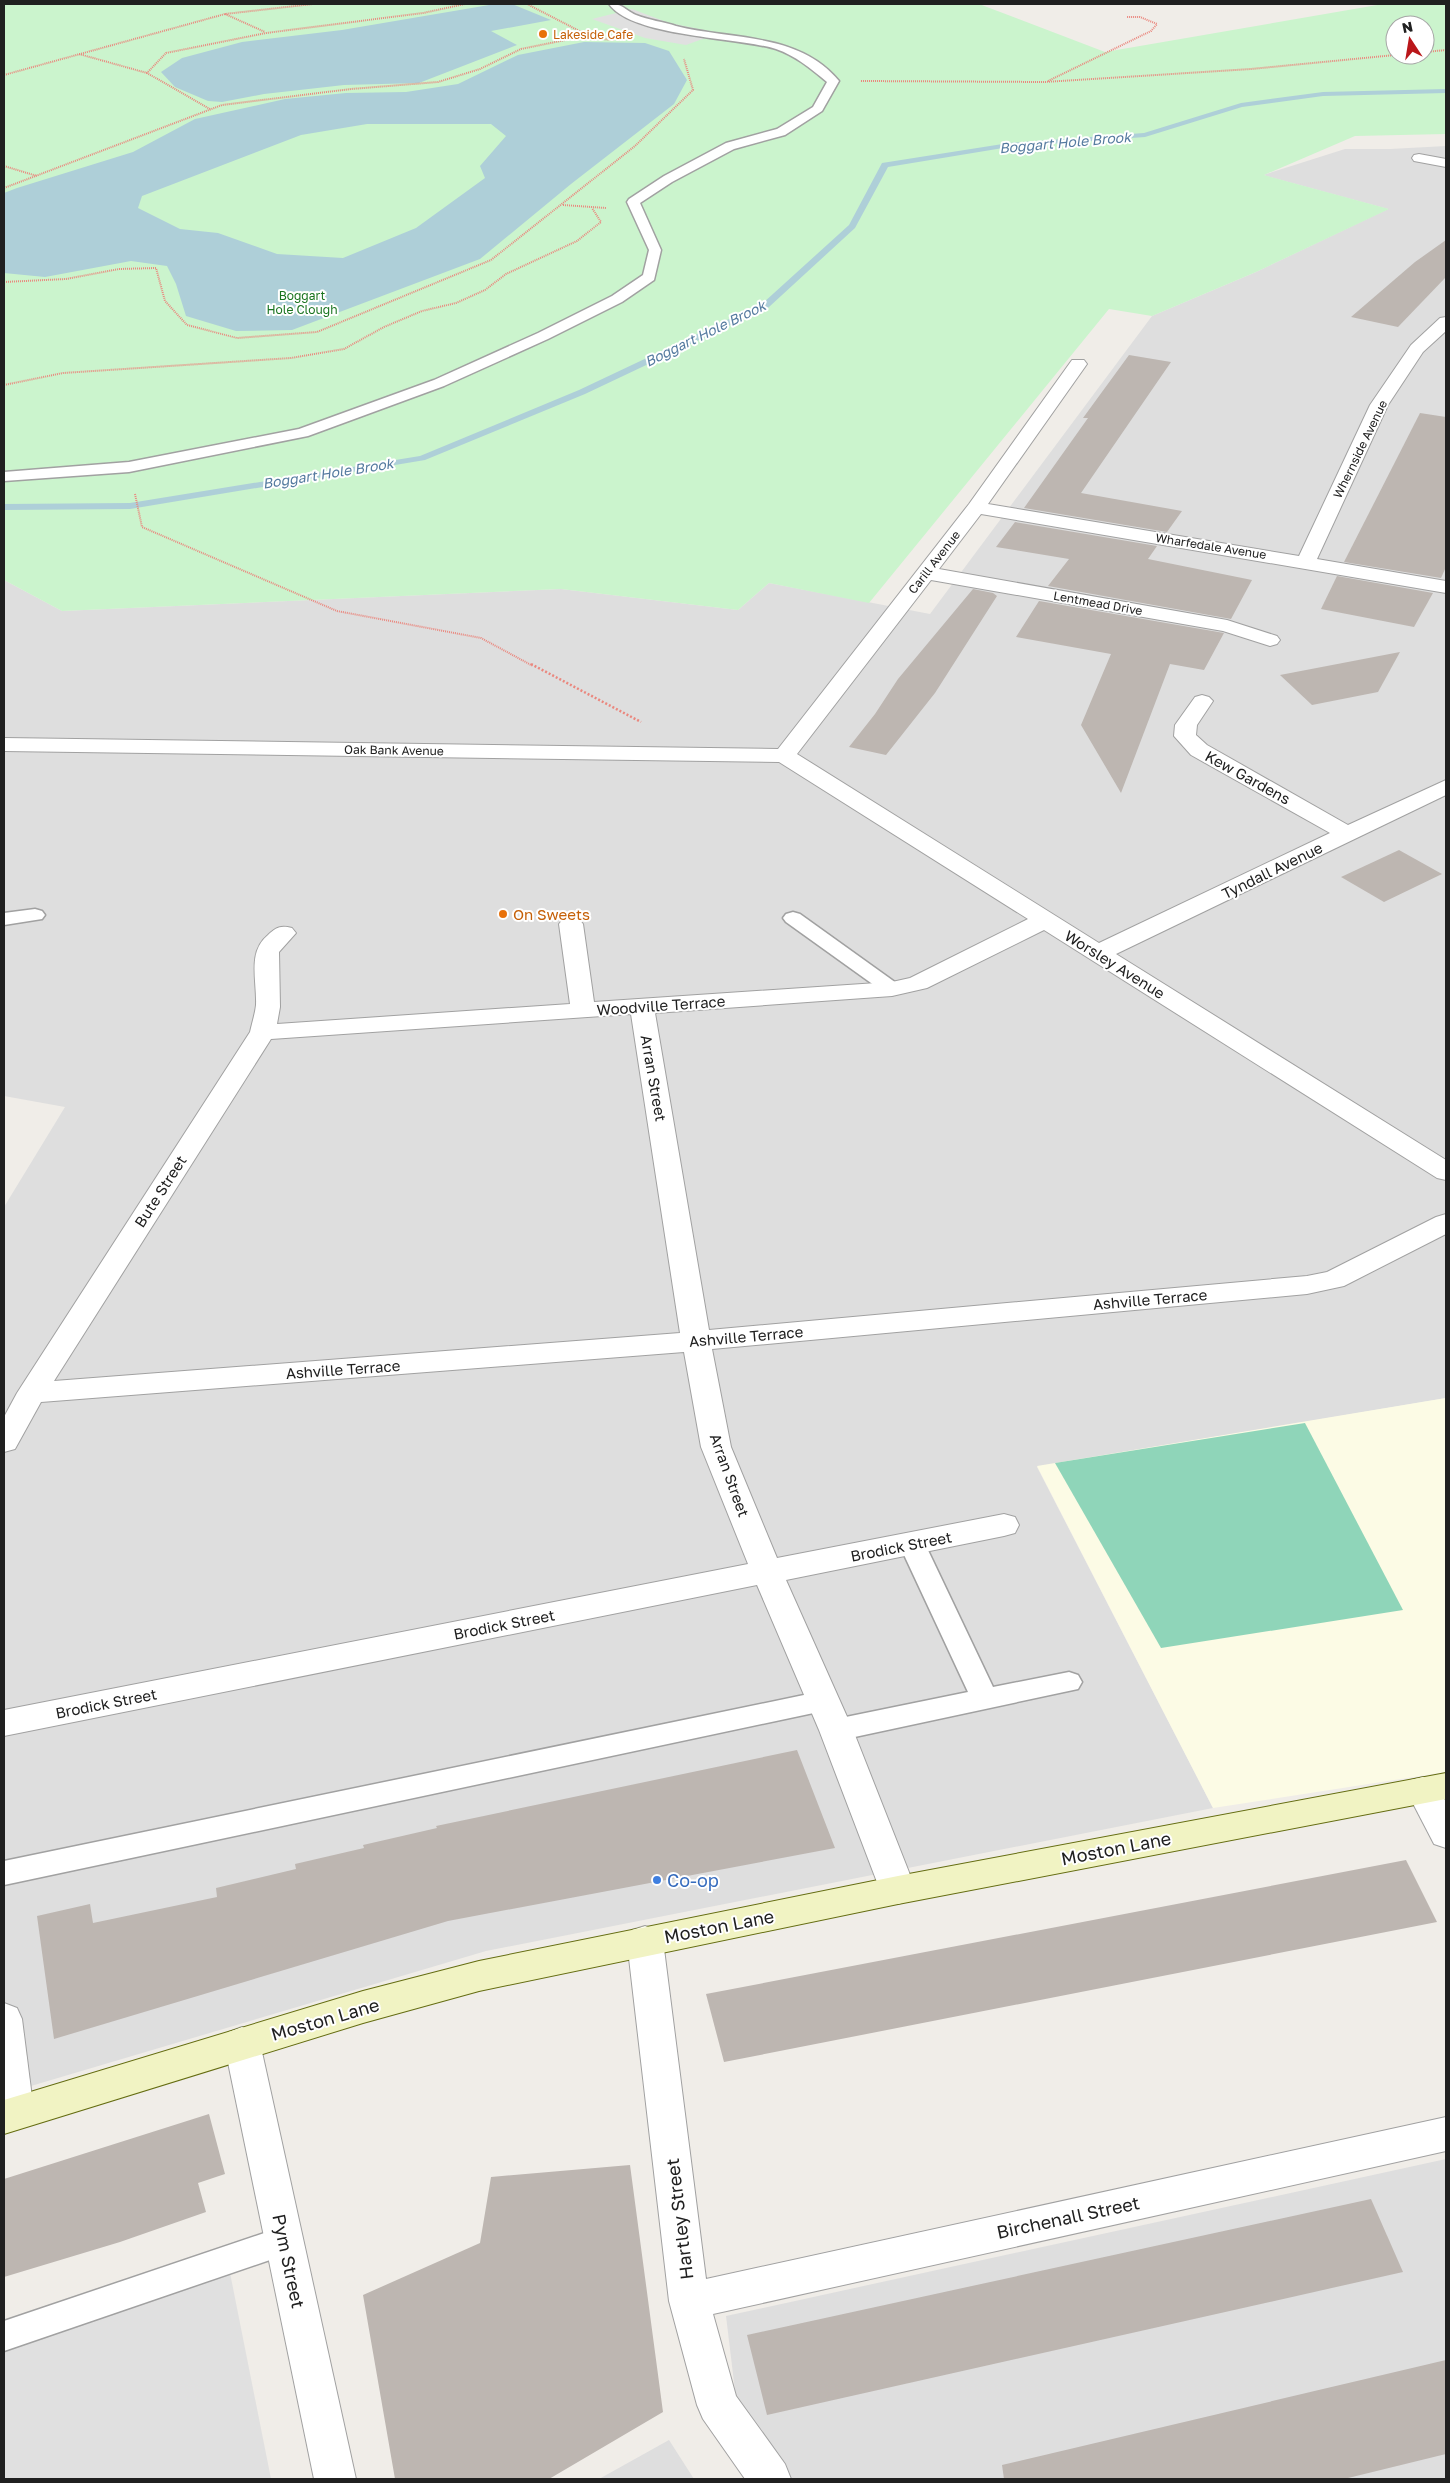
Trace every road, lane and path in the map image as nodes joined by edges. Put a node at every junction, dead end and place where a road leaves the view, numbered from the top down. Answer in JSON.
{"nodes":[{"id":1,"x":313,"y":4,"type":"edge"},
{"id":2,"x":466,"y":4,"type":"edge"},
{"id":3,"x":527,"y":4,"type":"edge"},
{"id":4,"x":614,"y":4,"type":"edge"},
{"id":5,"x":225,"y":14,"type":"junction"},
{"id":6,"x":1127,"y":17,"type":"dead end"},
{"id":7,"x":266,"y":33,"type":"junction"},
{"id":8,"x":594,"y":38,"type":"junction"},
{"id":9,"x":622,"y":40,"type":"dead end"},
{"id":10,"x":78,"y":54,"type":"junction"},
{"id":11,"x":683,"y":54,"type":"dead end"},
{"id":12,"x":1385,"y":56,"type":"edge"},
{"id":13,"x":147,"y":73,"type":"junction"},
{"id":14,"x":4,"y":74,"type":"edge"},
{"id":15,"x":833,"y":81,"type":"junction"},
{"id":16,"x":1045,"y":82,"type":"junction"},
{"id":17,"x":211,"y":110,"type":"junction"},
{"id":18,"x":1419,"y":158,"type":"dead end"},
{"id":19,"x":1446,"y":163,"type":"edge"},
{"id":20,"x":4,"y":166,"type":"edge"},
{"id":21,"x":37,"y":176,"type":"junction"},
{"id":22,"x":4,"y":188,"type":"edge"},
{"id":23,"x":562,"y":205,"type":"junction"},
{"id":24,"x":584,"y":206,"type":"dead end"},
{"id":25,"x":592,"y":208,"type":"dead end"},
{"id":26,"x":4,"y":282,"type":"edge"},
{"id":27,"x":1446,"y":322,"type":"edge"},
{"id":28,"x":1078,"y":364,"type":"dead end"},
{"id":29,"x":4,"y":386,"type":"edge"},
{"id":30,"x":4,"y":477,"type":"edge"},
{"id":31,"x":135,"y":497,"type":"dead end"},
{"id":32,"x":976,"y":508,"type":"junction"},
{"id":33,"x":1306,"y":562,"type":"junction"},
{"id":34,"x":926,"y":573,"type":"junction"},
{"id":35,"x":1446,"y":587,"type":"edge"},
{"id":36,"x":1270,"y":640,"type":"dead end"},
{"id":37,"x":1202,"y":701,"type":"dead end"},
{"id":38,"x":642,"y":722,"type":"dead end"},
{"id":39,"x":4,"y":744,"type":"edge"},
{"id":40,"x":784,"y":756,"type":"junction"},
{"id":41,"x":1446,"y":787,"type":"edge"},
{"id":42,"x":1348,"y":834,"type":"junction"},
{"id":43,"x":35,"y":915,"type":"dead end"},
{"id":44,"x":793,"y":918,"type":"dead end"},
{"id":45,"x":4,"y":919,"type":"edge"},
{"id":46,"x":1045,"y":920,"type":"junction"},
{"id":47,"x":571,"y":924,"type":"dead end"},
{"id":48,"x":284,"y":933,"type":"dead end"},
{"id":49,"x":1098,"y":953,"type":"junction"},
{"id":50,"x":892,"y":989,"type":"junction"},
{"id":51,"x":642,"y":1006,"type":"junction"},
{"id":52,"x":582,"y":1010,"type":"junction"},
{"id":53,"x":263,"y":1032,"type":"junction"},
{"id":54,"x":1441,"y":1163,"type":"edge"},
{"id":55,"x":1446,"y":1223,"type":"edge"},
{"id":56,"x":696,"y":1341,"type":"junction"},
{"id":57,"x":32,"y":1393,"type":"junction"},
{"id":58,"x":4,"y":1442,"type":"edge"},
{"id":59,"x":1004,"y":1525,"type":"dead end"},
{"id":60,"x":912,"y":1544,"type":"junction"},
{"id":61,"x":767,"y":1572,"type":"junction"},
{"id":62,"x":1069,"y":1682,"type":"dead end"},
{"id":63,"x":985,"y":1700,"type":"junction"},
{"id":64,"x":823,"y":1701,"type":"junction"},
{"id":65,"x":4,"y":1723,"type":"edge"},
{"id":66,"x":836,"y":1730,"type":"junction"},
{"id":67,"x":1435,"y":1788,"type":"edge"},
{"id":68,"x":1446,"y":1834,"type":"edge"},
{"id":69,"x":4,"y":1872,"type":"edge"},
{"id":70,"x":898,"y":1890,"type":"junction"},
{"id":71,"x":645,"y":1941,"type":"junction"},
{"id":72,"x":4,"y":2019,"type":"edge"},
{"id":73,"x":242,"y":2043,"type":"junction"},
{"id":74,"x":9,"y":2115,"type":"edge"},
{"id":75,"x":1446,"y":2134,"type":"edge"},
{"id":76,"x":285,"y":2241,"type":"junction"},
{"id":77,"x":689,"y":2301,"type":"junction"},
{"id":78,"x":4,"y":2336,"type":"edge"},
{"id":79,"x":335,"y":2479,"type":"edge"},
{"id":80,"x":770,"y":2479,"type":"edge"}],
"edges":[{"from":1,"to":5,"type":"path"},
{"from":2,"to":7,"type":"path"},
{"from":3,"to":8,"type":"path"},
{"from":4,"to":15,"type":"lane"},
{"from":5,"to":7,"type":"path"},
{"from":5,"to":10,"type":"path"},
{"from":6,"to":16,"type":"path"},
{"from":7,"to":13,"type":"path"},
{"from":8,"to":9,"type":"path"},
{"from":8,"to":17,"type":"path"},
{"from":10,"to":13,"type":"path"},
{"from":10,"to":14,"type":"path"},
{"from":11,"to":23,"type":"path"},
{"from":12,"to":16,"type":"path"},
{"from":13,"to":17,"type":"path"},
{"from":15,"to":16,"type":"path"},
{"from":15,"to":30,"type":"lane"},
{"from":17,"to":21,"type":"path"},
{"from":18,"to":19,"type":"street"},
{"from":20,"to":21,"type":"path"},
{"from":21,"to":22,"type":"path"},
{"from":23,"to":24,"type":"path"},
{"from":23,"to":26,"type":"path"},
{"from":25,"to":29,"type":"path"},
{"from":27,"to":33,"type":"street","name":"Whernside Avenue"},
{"from":28,"to":32,"type":"street","name":"Carill Avenue"},
{"from":31,"to":38,"type":"path"},
{"from":32,"to":33,"type":"street","name":"Wharfedale Avenue"},
{"from":32,"to":34,"type":"street","name":"Carill Avenue"},
{"from":33,"to":35,"type":"street","name":"Wharfedale Avenue"},
{"from":34,"to":36,"type":"street","name":"Lentmead Drive"},
{"from":34,"to":40,"type":"street","name":"Carill Avenue"},
{"from":37,"to":42,"type":"street","name":"Kew Gardens"},
{"from":39,"to":40,"type":"street","name":"Oak Bank Avenue"},
{"from":40,"to":46,"type":"street","name":"Worsley Avenue"},
{"from":41,"to":42,"type":"street","name":"Tyndall Avenue"},
{"from":42,"to":49,"type":"street","name":"Tyndall Avenue"},
{"from":43,"to":45,"type":"lane"},
{"from":44,"to":50,"type":"lane"},
{"from":46,"to":49,"type":"street","name":"Worsley Avenue"},
{"from":46,"to":50,"type":"street","name":"Woodville Terrace"},
{"from":47,"to":52,"type":"street"},
{"from":48,"to":53,"type":"street","name":"Bute Street"},
{"from":49,"to":54,"type":"street","name":"Worsley Avenue"},
{"from":50,"to":51,"type":"street","name":"Woodville Terrace"},
{"from":51,"to":52,"type":"street","name":"Woodville Terrace"},
{"from":51,"to":56,"type":"street","name":"Arran Street"},
{"from":52,"to":53,"type":"street","name":"Woodville Terrace"},
{"from":53,"to":57,"type":"street","name":"Bute Street"},
{"from":55,"to":56,"type":"street","name":"Ashville Terrace"},
{"from":56,"to":57,"type":"street","name":"Ashville Terrace"},
{"from":56,"to":61,"type":"street","name":"Arran Street"},
{"from":57,"to":58,"type":"street","name":"Bute Street"},
{"from":59,"to":60,"type":"street","name":"Brodick Street"},
{"from":60,"to":61,"type":"street","name":"Brodick Street"},
{"from":60,"to":63,"type":"lane"},
{"from":61,"to":64,"type":"street","name":"Arran Street"},
{"from":61,"to":65,"type":"street","name":"Brodick Street"},
{"from":62,"to":63,"type":"lane"},
{"from":63,"to":66,"type":"lane"},
{"from":64,"to":66,"type":"street","name":"Arran Street"},
{"from":64,"to":69,"type":"lane"},
{"from":66,"to":70,"type":"street","name":"Arran Street"},
{"from":67,"to":68,"type":"street"},
{"from":67,"to":70,"type":"street","name":"Moston Lane"},
{"from":70,"to":71,"type":"street","name":"Moston Lane"},
{"from":71,"to":73,"type":"street","name":"Moston Lane"},
{"from":71,"to":77,"type":"street","name":"Hartley Street"},
{"from":72,"to":74,"type":"street"},
{"from":73,"to":74,"type":"street","name":"Moston Lane"},
{"from":73,"to":76,"type":"street","name":"Pym Street"},
{"from":75,"to":77,"type":"street","name":"Birchenall Street"},
{"from":76,"to":78,"type":"lane"},
{"from":76,"to":79,"type":"street","name":"Pym Street"},
{"from":77,"to":80,"type":"street","name":"Hartley Street"}]}
